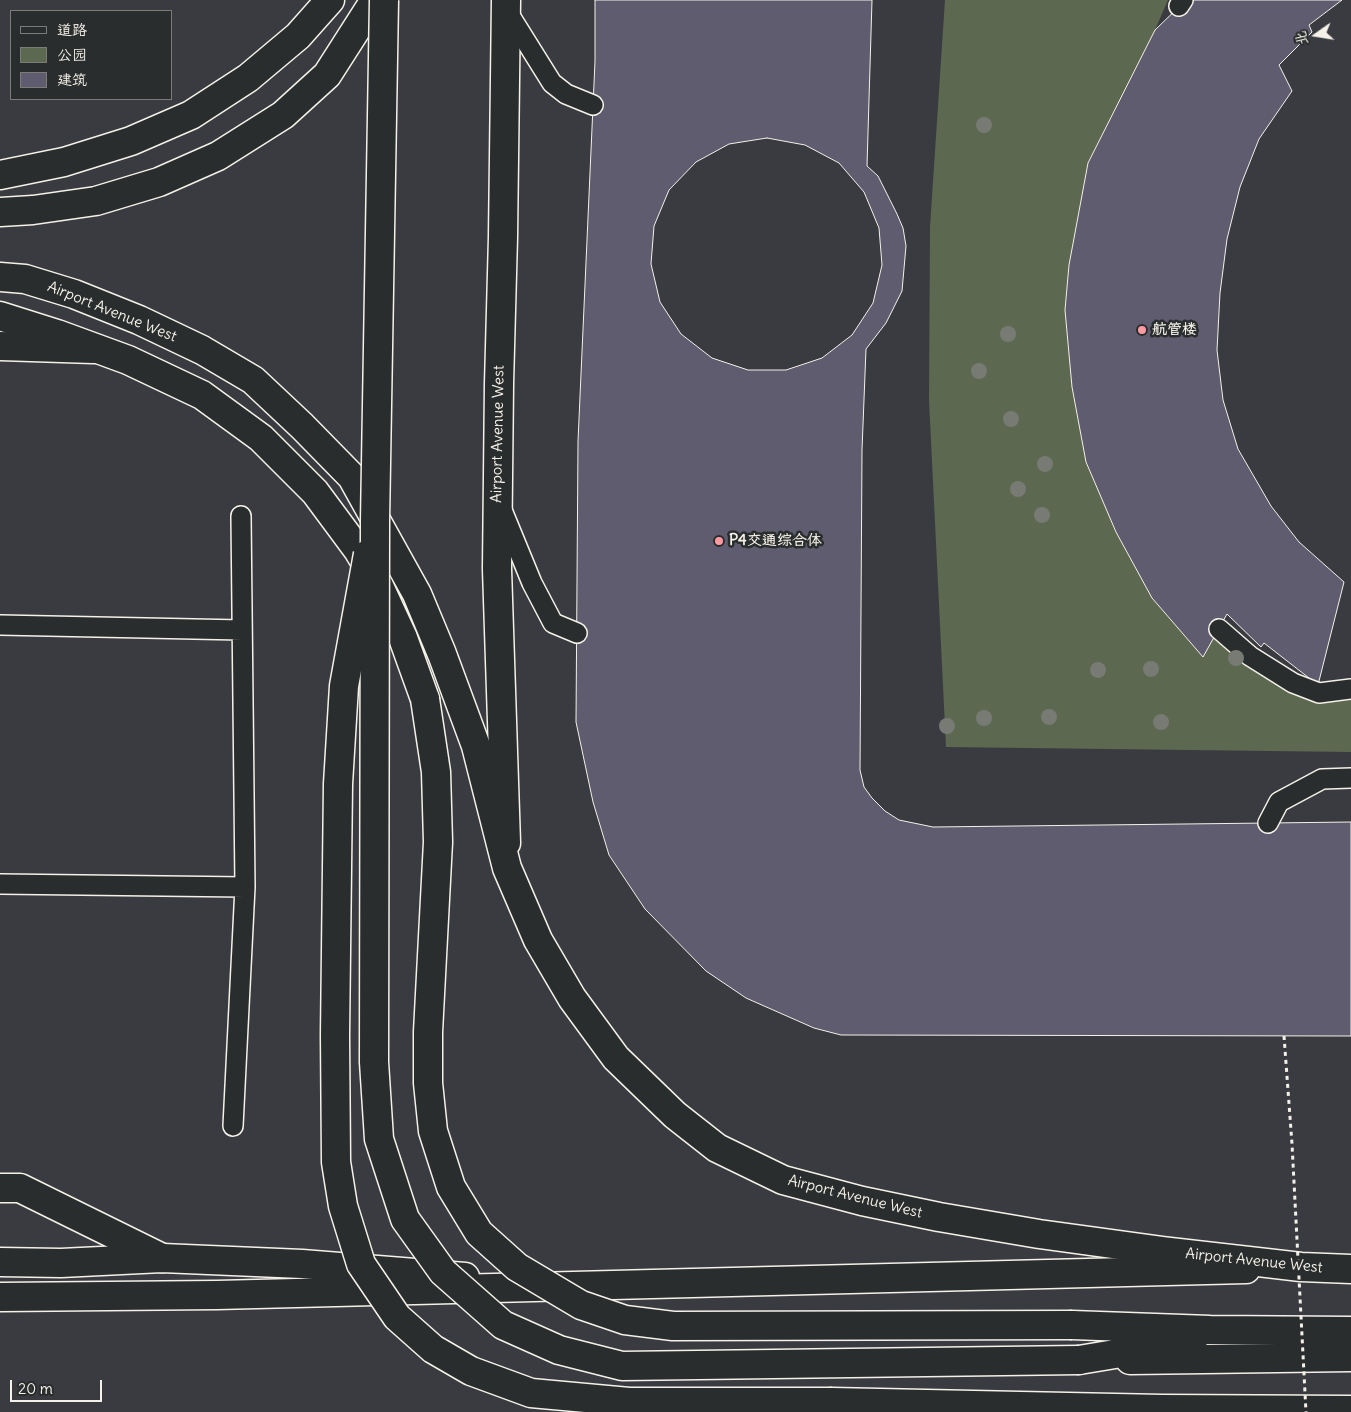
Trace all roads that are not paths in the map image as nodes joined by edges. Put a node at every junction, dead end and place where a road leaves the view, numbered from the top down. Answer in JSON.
{"nodes":[{"id":1,"x":330,"y":0,"type":"edge"},
{"id":2,"x":375,"y":0,"type":"edge"},
{"id":3,"x":384,"y":0,"type":"edge"},
{"id":4,"x":506,"y":5,"type":"edge"},
{"id":5,"x":593,"y":105,"type":"dead end"},
{"id":6,"x":0,"y":175,"type":"edge"},
{"id":7,"x":0,"y":212,"type":"edge"},
{"id":8,"x":0,"y":277,"type":"edge"},
{"id":9,"x":0,"y":316,"type":"edge"},
{"id":10,"x":0,"y":346,"type":"edge"},
{"id":11,"x":100,"y":350,"type":"junction"},
{"id":12,"x":497,"y":497,"type":"junction"},
{"id":13,"x":241,"y":516,"type":"dead end"},
{"id":14,"x":375,"y":521,"type":"junction"},
{"id":15,"x":0,"y":625,"type":"edge"},
{"id":16,"x":1219,"y":629,"type":"dead end"},
{"id":17,"x":242,"y":630,"type":"junction"},
{"id":18,"x":577,"y":633,"type":"dead end"},
{"id":19,"x":1351,"y":690,"type":"edge"},
{"id":20,"x":1351,"y":778,"type":"edge"},
{"id":21,"x":1268,"y":823,"type":"dead end"},
{"id":22,"x":507,"y":868,"type":"junction"},
{"id":23,"x":0,"y":884,"type":"edge"},
{"id":24,"x":245,"y":887,"type":"junction"},
{"id":25,"x":233,"y":1126,"type":"dead end"},
{"id":26,"x":7,"y":1185,"type":"edge"},
{"id":27,"x":1351,"y":1256,"type":"edge"},
{"id":28,"x":162,"y":1258,"type":"junction"},
{"id":29,"x":0,"y":1262,"type":"edge"},
{"id":30,"x":1301,"y":1268,"type":"junction"},
{"id":31,"x":1351,"y":1270,"type":"edge"},
{"id":32,"x":592,"y":1287,"type":"junction"},
{"id":33,"x":0,"y":1297,"type":"edge"},
{"id":34,"x":1262,"y":1330,"type":"junction"},
{"id":35,"x":1351,"y":1331,"type":"edge"},
{"id":36,"x":1351,"y":1357,"type":"edge"},
{"id":37,"x":1079,"y":1360,"type":"junction"},
{"id":38,"x":1351,"y":1410,"type":"edge"}],
"edges":[{"from":1,"to":6,"type":"main road"},
{"from":2,"to":7,"type":"main road"},
{"from":3,"to":14,"type":"main road","bridge":true},
{"from":4,"to":5,"type":"lane"},
{"from":4,"to":12,"type":"main road","name":"Airport Avenue West"},
{"from":8,"to":22,"type":"main road","name":"Airport Avenue West"},
{"from":9,"to":11,"type":"main road"},
{"from":10,"to":11,"type":"main road"},
{"from":11,"to":34,"type":"main road","bridge":true},
{"from":12,"to":18,"type":"lane"},
{"from":12,"to":22,"type":"main road","name":"Airport Avenue West"},
{"from":13,"to":17,"type":"lane"},
{"from":14,"to":37,"type":"main road","bridge":true},
{"from":14,"to":38,"type":"main road","bridge":true},
{"from":15,"to":17,"type":"lane"},
{"from":16,"to":19,"type":"lane"},
{"from":17,"to":24,"type":"lane"},
{"from":20,"to":21,"type":"lane"},
{"from":22,"to":30,"type":"main road","name":"Airport Avenue West"},
{"from":23,"to":24,"type":"lane"},
{"from":24,"to":25,"type":"lane"},
{"from":26,"to":28,"type":"main road"},
{"from":27,"to":30,"type":"main road"},
{"from":28,"to":29,"type":"main road"},
{"from":28,"to":32,"type":"main road"},
{"from":30,"to":31,"type":"main road","name":"Airport Avenue West"},
{"from":30,"to":32,"type":"main road"},
{"from":32,"to":33,"type":"main road"},
{"from":34,"to":35,"type":"main road"},
{"from":34,"to":37,"type":"main road"},
{"from":36,"to":37,"type":"main road"}]}
